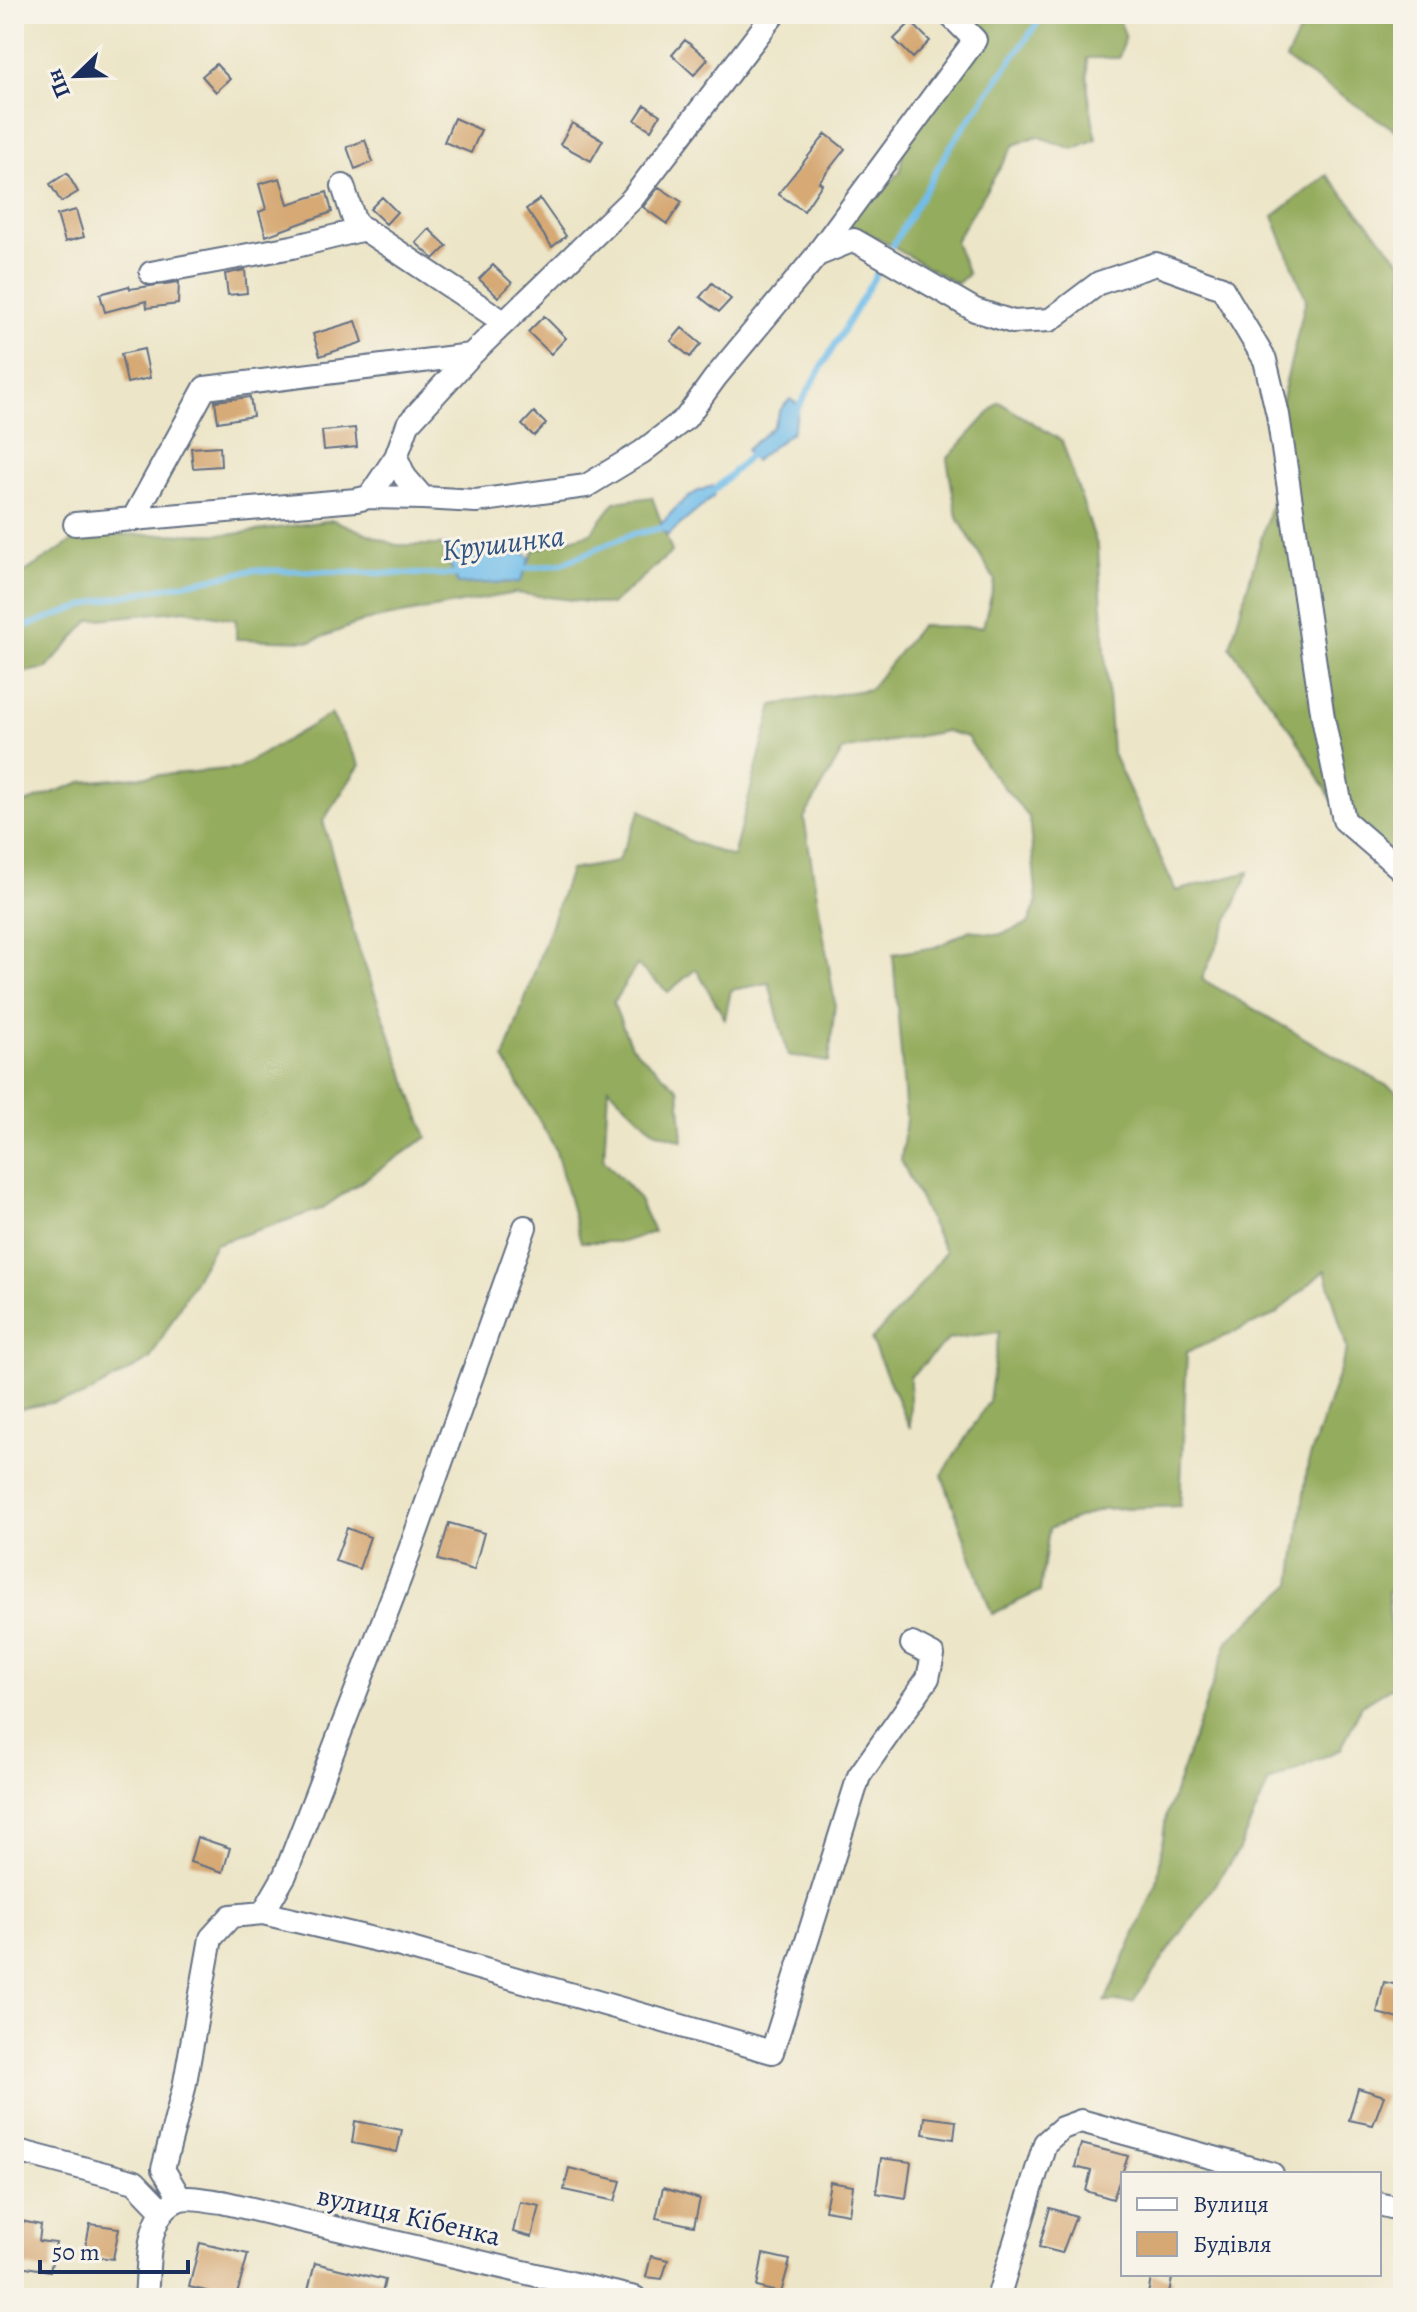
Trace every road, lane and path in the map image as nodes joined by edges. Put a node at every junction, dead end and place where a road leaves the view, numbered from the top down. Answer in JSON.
{"nodes":[{"id":1,"x":774,"y":14,"type":"edge"},
{"id":2,"x":949,"y":14,"type":"edge"},
{"id":3,"x":343,"y":186,"type":"dead end"},
{"id":4,"x":365,"y":229,"type":"junction"},
{"id":5,"x":817,"y":255,"type":"junction"},
{"id":6,"x":151,"y":273,"type":"dead end"},
{"id":7,"x":502,"y":321,"type":"junction"},
{"id":8,"x":471,"y":355,"type":"junction"},
{"id":9,"x":396,"y":457,"type":"junction"},
{"id":10,"x":369,"y":497,"type":"junction"},
{"id":11,"x":423,"y":498,"type":"junction"},
{"id":12,"x":133,"y":519,"type":"junction"},
{"id":13,"x":75,"y":524,"type":"dead end"},
{"id":14,"x":1403,"y":871,"type":"edge"},
{"id":15,"x":525,"y":1227,"type":"dead end"},
{"id":16,"x":912,"y":1644,"type":"dead end"},
{"id":17,"x":263,"y":1913,"type":"junction"},
{"id":18,"x":14,"y":2150,"type":"edge"},
{"id":19,"x":1265,"y":2172,"type":"edge"},
{"id":20,"x":171,"y":2204,"type":"junction"},
{"id":21,"x":1381,"y":2204,"type":"edge"},
{"id":22,"x":1403,"y":2210,"type":"edge"},
{"id":23,"x":146,"y":2298,"type":"edge"},
{"id":24,"x":635,"y":2298,"type":"edge"},
{"id":25,"x":998,"y":2298,"type":"edge"}],
"edges":[{"from":1,"to":7,"type":"street"},
{"from":2,"to":5,"type":"street"},
{"from":3,"to":4,"type":"street"},
{"from":4,"to":6,"type":"street"},
{"from":4,"to":7,"type":"street"},
{"from":5,"to":11,"type":"street"},
{"from":5,"to":14,"type":"street"},
{"from":7,"to":8,"type":"street"},
{"from":8,"to":9,"type":"street"},
{"from":8,"to":12,"type":"street"},
{"from":9,"to":10,"type":"street"},
{"from":9,"to":11,"type":"street"},
{"from":10,"to":11,"type":"street"},
{"from":10,"to":12,"type":"street"},
{"from":12,"to":13,"type":"street"},
{"from":15,"to":17,"type":"street"},
{"from":16,"to":17,"type":"street"},
{"from":17,"to":20,"type":"street"},
{"from":18,"to":20,"type":"street"},
{"from":19,"to":25,"type":"street"},
{"from":20,"to":23,"type":"street"},
{"from":20,"to":24,"type":"street","name":"вулиця Кібенка"},
{"from":21,"to":22,"type":"street"}]}
